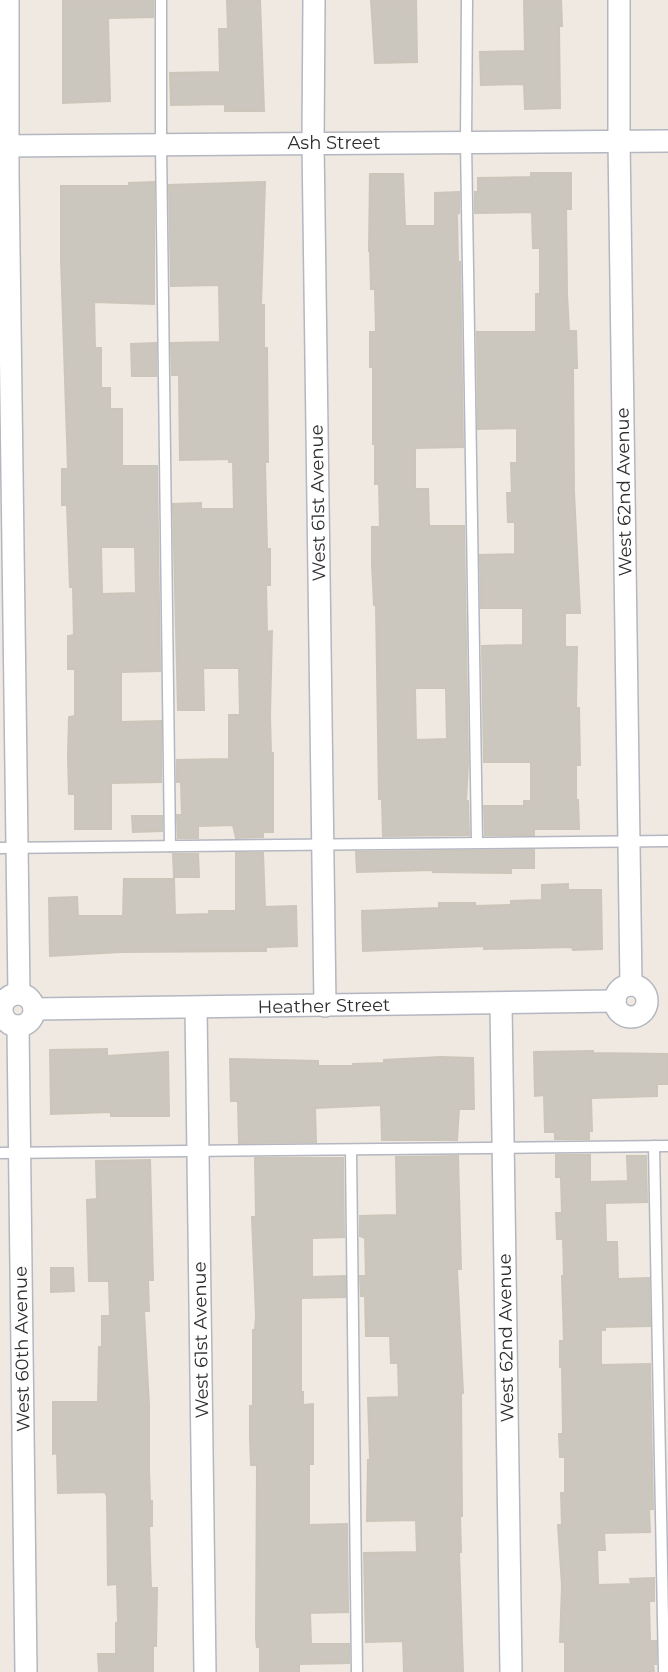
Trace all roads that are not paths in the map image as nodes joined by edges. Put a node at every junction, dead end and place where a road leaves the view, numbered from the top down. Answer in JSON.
{"nodes":[{"id":1,"x":8,"y":0,"type":"edge"},
{"id":2,"x":161,"y":0,"type":"edge"},
{"id":3,"x":314,"y":0,"type":"edge"},
{"id":4,"x":467,"y":0,"type":"edge"},
{"id":5,"x":619,"y":0,"type":"edge"},
{"id":6,"x":619,"y":141,"type":"junction"},
{"id":7,"x":668,"y":141,"type":"edge"},
{"id":8,"x":466,"y":142,"type":"junction"},
{"id":9,"x":313,"y":143,"type":"junction"},
{"id":10,"x":161,"y":144,"type":"junction"},
{"id":11,"x":4,"y":146,"type":"edge"},
{"id":12,"x":628,"y":841,"type":"junction"},
{"id":13,"x":668,"y":841,"type":"edge"},
{"id":14,"x":477,"y":842,"type":"junction"},
{"id":15,"x":322,"y":844,"type":"junction"},
{"id":16,"x":170,"y":846,"type":"junction"},
{"id":17,"x":8,"y":848,"type":"edge"},
{"id":18,"x":631,"y":985,"type":"junction"},
{"id":19,"x":19,"y":994,"type":"junction"},
{"id":20,"x":658,"y":1000,"type":"edge"},
{"id":21,"x":615,"y":1001,"type":"junction"},
{"id":22,"x":501,"y":1004,"type":"junction"},
{"id":23,"x":325,"y":1006,"type":"junction"},
{"id":24,"x":196,"y":1008,"type":"junction"},
{"id":25,"x":1,"y":1009,"type":"edge"},
{"id":26,"x":34,"y":1009,"type":"junction"},
{"id":27,"x":18,"y":1026,"type":"junction"},
{"id":28,"x":654,"y":1146,"type":"junction"},
{"id":29,"x":668,"y":1146,"type":"edge"},
{"id":30,"x":504,"y":1148,"type":"junction"},
{"id":31,"x":198,"y":1150,"type":"junction"},
{"id":32,"x":351,"y":1150,"type":"junction"},
{"id":33,"x":10,"y":1153,"type":"edge"},
{"id":34,"x":26,"y":1672,"type":"edge"},
{"id":35,"x":205,"y":1672,"type":"edge"},
{"id":36,"x":357,"y":1672,"type":"edge"},
{"id":37,"x":510,"y":1672,"type":"edge"},
{"id":38,"x":664,"y":1672,"type":"edge"}],
"edges":[{"from":1,"to":11,"type":"street"},
{"from":2,"to":10,"type":"lane"},
{"from":3,"to":9,"type":"street","name":"West 61st Avenue"},
{"from":4,"to":8,"type":"lane"},
{"from":5,"to":6,"type":"street","name":"West 62nd Avenue"},
{"from":6,"to":7,"type":"street","name":"Ash Street"},
{"from":6,"to":8,"type":"street","name":"Ash Street"},
{"from":6,"to":12,"type":"street","name":"West 62nd Avenue"},
{"from":8,"to":9,"type":"street","name":"Ash Street"},
{"from":8,"to":14,"type":"lane"},
{"from":9,"to":10,"type":"street","name":"Ash Street"},
{"from":9,"to":15,"type":"street","name":"West 61st Avenue"},
{"from":10,"to":11,"type":"street","name":"Ash Street"},
{"from":10,"to":16,"type":"lane"},
{"from":11,"to":17,"type":"street"},
{"from":12,"to":13,"type":"lane"},
{"from":12,"to":14,"type":"lane"},
{"from":12,"to":18,"type":"street","name":"West 62nd Avenue"},
{"from":14,"to":15,"type":"lane"},
{"from":15,"to":16,"type":"lane"},
{"from":15,"to":23,"type":"street","name":"West 61st Avenue"},
{"from":16,"to":17,"type":"lane"},
{"from":17,"to":19,"type":"street"},
{"from":18,"to":20,"type":"street"},
{"from":18,"to":21,"type":"street"},
{"from":19,"to":25,"type":"street"},
{"from":19,"to":26,"type":"street"},
{"from":20,"to":21,"type":"street"},
{"from":21,"to":22,"type":"street","name":"Heather Street"},
{"from":22,"to":23,"type":"street","name":"Heather Street"},
{"from":22,"to":30,"type":"street","name":"West 62nd Avenue"},
{"from":23,"to":24,"type":"street","name":"Heather Street"},
{"from":24,"to":26,"type":"street","name":"Heather Street"},
{"from":24,"to":31,"type":"street","name":"West 61st Avenue"},
{"from":25,"to":27,"type":"street"},
{"from":26,"to":27,"type":"street"},
{"from":27,"to":33,"type":"street","name":"West 60th Avenue"},
{"from":28,"to":29,"type":"lane"},
{"from":28,"to":30,"type":"lane"},
{"from":28,"to":38,"type":"lane"},
{"from":30,"to":32,"type":"lane"},
{"from":30,"to":37,"type":"street","name":"West 62nd Avenue"},
{"from":31,"to":32,"type":"lane"},
{"from":31,"to":33,"type":"lane"},
{"from":31,"to":35,"type":"street","name":"West 61st Avenue"},
{"from":32,"to":36,"type":"lane"},
{"from":33,"to":34,"type":"street","name":"West 60th Avenue"}]}
